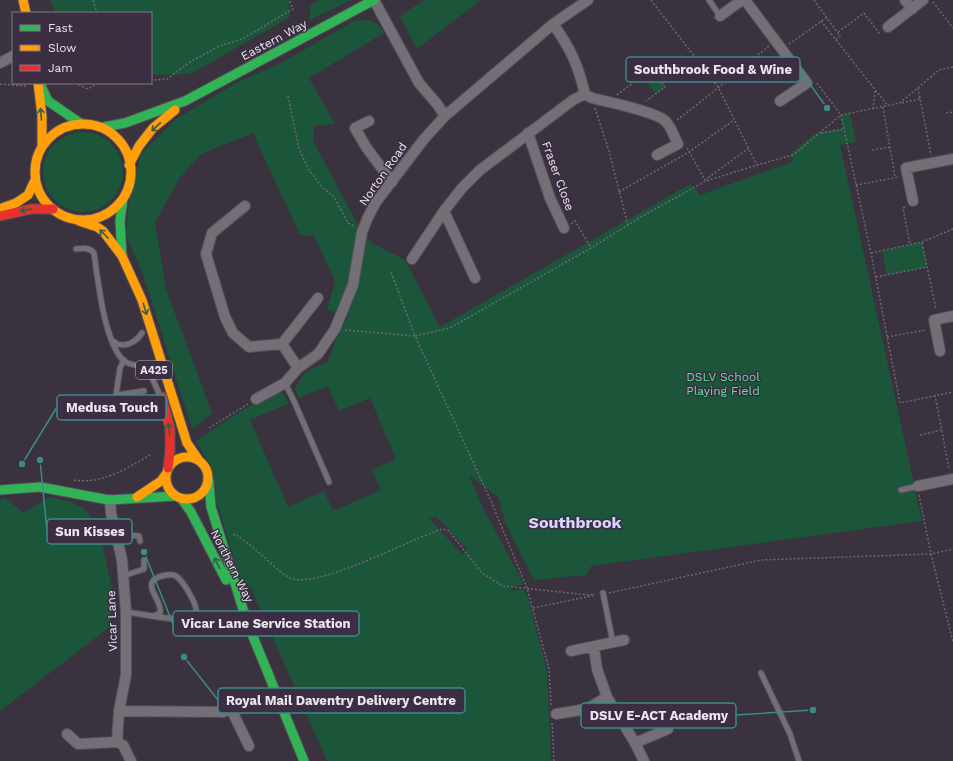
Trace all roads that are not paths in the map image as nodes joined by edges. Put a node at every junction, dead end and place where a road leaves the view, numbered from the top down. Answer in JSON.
{"nodes":[{"id":1,"x":23,"y":0,"type":"edge"},
{"id":2,"x":374,"y":0,"type":"edge"},
{"id":3,"x":588,"y":0,"type":"edge"},
{"id":4,"x":709,"y":0,"type":"edge"},
{"id":5,"x":742,"y":0,"type":"edge"},
{"id":6,"x":745,"y":0,"type":"edge"},
{"id":7,"x":905,"y":0,"type":"edge"},
{"id":8,"x":924,"y":0,"type":"edge"},
{"id":9,"x":912,"y":9,"type":"junction"},
{"id":10,"x":26,"y":12,"type":"edge"},
{"id":11,"x":720,"y":16,"type":"joint"},
{"id":12,"x":553,"y":24,"type":"junction"},
{"id":13,"x":888,"y":27,"type":"road end"},
{"id":14,"x":12,"y":57,"type":"edge"},
{"id":15,"x":0,"y":63,"type":"edge"},
{"id":16,"x":39,"y":84,"type":"edge"},
{"id":17,"x":40,"y":84,"type":"edge"},
{"id":18,"x":588,"y":96,"type":"junction"},
{"id":19,"x":185,"y":101,"type":"junction"},
{"id":20,"x":780,"y":101,"type":"dead end"},
{"id":21,"x":445,"y":116,"type":"junction"},
{"id":22,"x":369,"y":121,"type":"dead end"},
{"id":23,"x":80,"y":123,"type":"junction"},
{"id":24,"x":104,"y":127,"type":"junction"},
{"id":25,"x":528,"y":133,"type":"junction"},
{"id":26,"x":42,"y":146,"type":"junction"},
{"id":27,"x":657,"y":156,"type":"dead end"},
{"id":28,"x":953,"y":159,"type":"edge"},
{"id":29,"x":129,"y":165,"type":"junction"},
{"id":30,"x":36,"y":180,"type":"junction"},
{"id":31,"x":392,"y":182,"type":"junction"},
{"id":32,"x":123,"y":199,"type":"junction"},
{"id":33,"x":913,"y":201,"type":"road end"},
{"id":34,"x":245,"y":206,"type":"dead end"},
{"id":35,"x":0,"y":208,"type":"edge"},
{"id":36,"x":52,"y":209,"type":"junction"},
{"id":37,"x":444,"y":211,"type":"junction"},
{"id":38,"x":0,"y":216,"type":"edge"},
{"id":39,"x":79,"y":221,"type":"junction"},
{"id":40,"x":564,"y":228,"type":"road end"},
{"id":41,"x":76,"y":249,"type":"dead end"},
{"id":42,"x":122,"y":256,"type":"junction"},
{"id":43,"x":412,"y":259,"type":"dead end"},
{"id":44,"x":130,"y":274,"type":"junction"},
{"id":45,"x":475,"y":278,"type":"dead end"},
{"id":46,"x":318,"y":298,"type":"dead end"},
{"id":47,"x":953,"y":316,"type":"edge"},
{"id":48,"x":143,"y":337,"type":"joint"},
{"id":49,"x":112,"y":341,"type":"junction"},
{"id":50,"x":282,"y":344,"type":"junction"},
{"id":51,"x":940,"y":351,"type":"dead end"},
{"id":52,"x":124,"y":360,"type":"junction"},
{"id":53,"x":151,"y":363,"type":"dead end"},
{"id":54,"x":298,"y":368,"type":"junction"},
{"id":55,"x":285,"y":383,"type":"junction"},
{"id":56,"x":144,"y":391,"type":"dead end"},
{"id":57,"x":117,"y":395,"type":"junction"},
{"id":58,"x":256,"y":399,"type":"road end"},
{"id":59,"x":163,"y":400,"type":"junction"},
{"id":60,"x":113,"y":415,"type":"dead end"},
{"id":61,"x":198,"y":459,"type":"junction"},
{"id":62,"x":167,"y":471,"type":"junction"},
{"id":63,"x":952,"y":479,"type":"edge"},
{"id":64,"x":208,"y":482,"type":"junction"},
{"id":65,"x":329,"y":482,"type":"dead end"},
{"id":66,"x":918,"y":486,"type":"joint"},
{"id":67,"x":0,"y":490,"type":"edge"},
{"id":68,"x":902,"y":490,"type":"dead end"},
{"id":69,"x":179,"y":497,"type":"junction"},
{"id":70,"x":136,"y":498,"type":"junction"},
{"id":71,"x":110,"y":500,"type":"junction"},
{"id":72,"x":116,"y":534,"type":"junction"},
{"id":73,"x":140,"y":541,"type":"dead end"},
{"id":74,"x":144,"y":560,"type":"dead end"},
{"id":75,"x":123,"y":576,"type":"junction"},
{"id":76,"x":603,"y":593,"type":"road end"},
{"id":77,"x":126,"y":612,"type":"junction"},
{"id":78,"x":154,"y":616,"type":"junction"},
{"id":79,"x":247,"y":622,"type":"junction"},
{"id":80,"x":624,"y":640,"type":"dead end"},
{"id":81,"x":613,"y":643,"type":"junction"},
{"id":82,"x":594,"y":647,"type":"junction"},
{"id":83,"x":571,"y":651,"type":"dead end"},
{"id":84,"x":761,"y":673,"type":"dead end"},
{"id":85,"x":225,"y":693,"type":"dead end"},
{"id":86,"x":607,"y":696,"type":"junction"},
{"id":87,"x":231,"y":709,"type":"junction"},
{"id":88,"x":120,"y":711,"type":"junction"},
{"id":89,"x":553,"y":715,"type":"road end"},
{"id":90,"x":668,"y":729,"type":"dead end"},
{"id":91,"x":67,"y":734,"type":"dead end"},
{"id":92,"x":117,"y":742,"type":"junction"},
{"id":93,"x":635,"y":743,"type":"junction"},
{"id":94,"x":249,"y":746,"type":"dead end"},
{"id":95,"x":131,"y":761,"type":"edge"},
{"id":96,"x":304,"y":761,"type":"edge"},
{"id":97,"x":644,"y":761,"type":"edge"},
{"id":98,"x":799,"y":761,"type":"edge"}],
"edges":[{"from":1,"to":10,"type":"main road"},
{"from":2,"to":19,"type":"main road","name":"Eastern Way"},
{"from":2,"to":21,"type":"street"},
{"from":3,"to":12,"type":"street","name":"Norton Road"},
{"from":4,"to":11,"type":"lane"},
{"from":5,"to":11,"type":"street"},
{"from":6,"to":20,"type":"street"},
{"from":7,"to":9,"type":"street"},
{"from":8,"to":9,"type":"street"},
{"from":9,"to":13,"type":"street"},
{"from":12,"to":18,"type":"street"},
{"from":12,"to":21,"type":"street","name":"Norton Road"},
{"from":14,"to":15,"type":"street"},
{"from":26,"to":16,"type":"main road","one_way":true},
{"from":17,"to":23,"type":"main road"},
{"from":18,"to":25,"type":"street","name":"Fraser Close"},
{"from":18,"to":27,"type":"street"},
{"from":19,"to":24,"type":"main road","name":"Eastern Way"},
{"from":19,"to":29,"type":"main road","name":"Eastern Way","one_way":true},
{"from":21,"to":31,"type":"street","name":"Norton Road"},
{"from":22,"to":31,"type":"street"},
{"from":23,"to":24,"type":"main road"},
{"from":23,"to":26,"type":"main road"},
{"from":24,"to":29,"type":"main road","number":"A425"},
{"from":25,"to":37,"type":"street","name":"Fraser Close"},
{"from":25,"to":40,"type":"street","name":"Fraser Close"},
{"from":26,"to":30,"type":"main road"},
{"from":28,"to":33,"type":"street"},
{"from":29,"to":32,"type":"main road","number":"A425"},
{"from":30,"to":35,"type":"main road"},
{"from":30,"to":36,"type":"main road"},
{"from":31,"to":54,"type":"street","name":"Norton Road"},
{"from":32,"to":39,"type":"main road","number":"A425"},
{"from":32,"to":42,"type":"main road","number":"A425"},
{"from":34,"to":50,"type":"street"},
{"from":36,"to":38,"type":"main road","one_way":true},
{"from":36,"to":39,"type":"main road","number":"A425"},
{"from":37,"to":43,"type":"street","name":"Fraser Close"},
{"from":37,"to":45,"type":"street"},
{"from":42,"to":39,"type":"main road","number":"A425","one_way":true},
{"from":41,"to":49,"type":"lane"},
{"from":42,"to":44,"type":"main road","number":"A425"},
{"from":44,"to":48,"type":"main road","number":"A425"},
{"from":44,"to":61,"type":"main road","number":"A425","one_way":true},
{"from":46,"to":50,"type":"street"},
{"from":47,"to":51,"type":"street"},
{"from":48,"to":49,"type":"lane"},
{"from":49,"to":52,"type":"lane"},
{"from":50,"to":54,"type":"street"},
{"from":52,"to":57,"type":"lane"},
{"from":52,"to":59,"type":"lane"},
{"from":53,"to":59,"type":"main road","number":"A425"},
{"from":54,"to":55,"type":"street","name":"Norton Road"},
{"from":55,"to":58,"type":"street","name":"Norton Road"},
{"from":55,"to":65,"type":"lane"},
{"from":56,"to":57,"type":"lane"},
{"from":57,"to":60,"type":"lane"},
{"from":62,"to":59,"type":"main road","number":"A425","one_way":true},
{"from":61,"to":62,"type":"main road"},
{"from":61,"to":64,"type":"main road"},
{"from":62,"to":69,"type":"main road"},
{"from":62,"to":70,"type":"main road"},
{"from":63,"to":66,"type":"street"},
{"from":64,"to":69,"type":"main road"},
{"from":64,"to":79,"type":"main road","name":"Northern Way"},
{"from":66,"to":68,"type":"lane"},
{"from":67,"to":71,"type":"main road"},
{"from":69,"to":70,"type":"main road"},
{"from":79,"to":69,"type":"main road","name":"Northern Way","one_way":true},
{"from":70,"to":71,"type":"main road"},
{"from":71,"to":72,"type":"street","name":"Vicar Lane"},
{"from":72,"to":73,"type":"lane"},
{"from":72,"to":75,"type":"street","name":"Vicar Lane"},
{"from":74,"to":75,"type":"lane"},
{"from":75,"to":77,"type":"street","name":"Vicar Lane"},
{"from":76,"to":81,"type":"lane"},
{"from":77,"to":78,"type":"lane"},
{"from":77,"to":88,"type":"street","name":"Vicar Lane"},
{"from":78,"to":78,"type":"lane"},
{"from":79,"to":96,"type":"main road"},
{"from":80,"to":81,"type":"street"},
{"from":81,"to":82,"type":"street"},
{"from":82,"to":83,"type":"street"},
{"from":82,"to":86,"type":"street"},
{"from":84,"to":98,"type":"lane"},
{"from":85,"to":87,"type":"street"},
{"from":86,"to":89,"type":"street"},
{"from":86,"to":93,"type":"street"},
{"from":87,"to":88,"type":"street"},
{"from":87,"to":94,"type":"street"},
{"from":88,"to":92,"type":"street","name":"Vicar Lane"},
{"from":90,"to":93,"type":"street"},
{"from":91,"to":92,"type":"street"},
{"from":92,"to":95,"type":"street"},
{"from":93,"to":97,"type":"street"}]}
